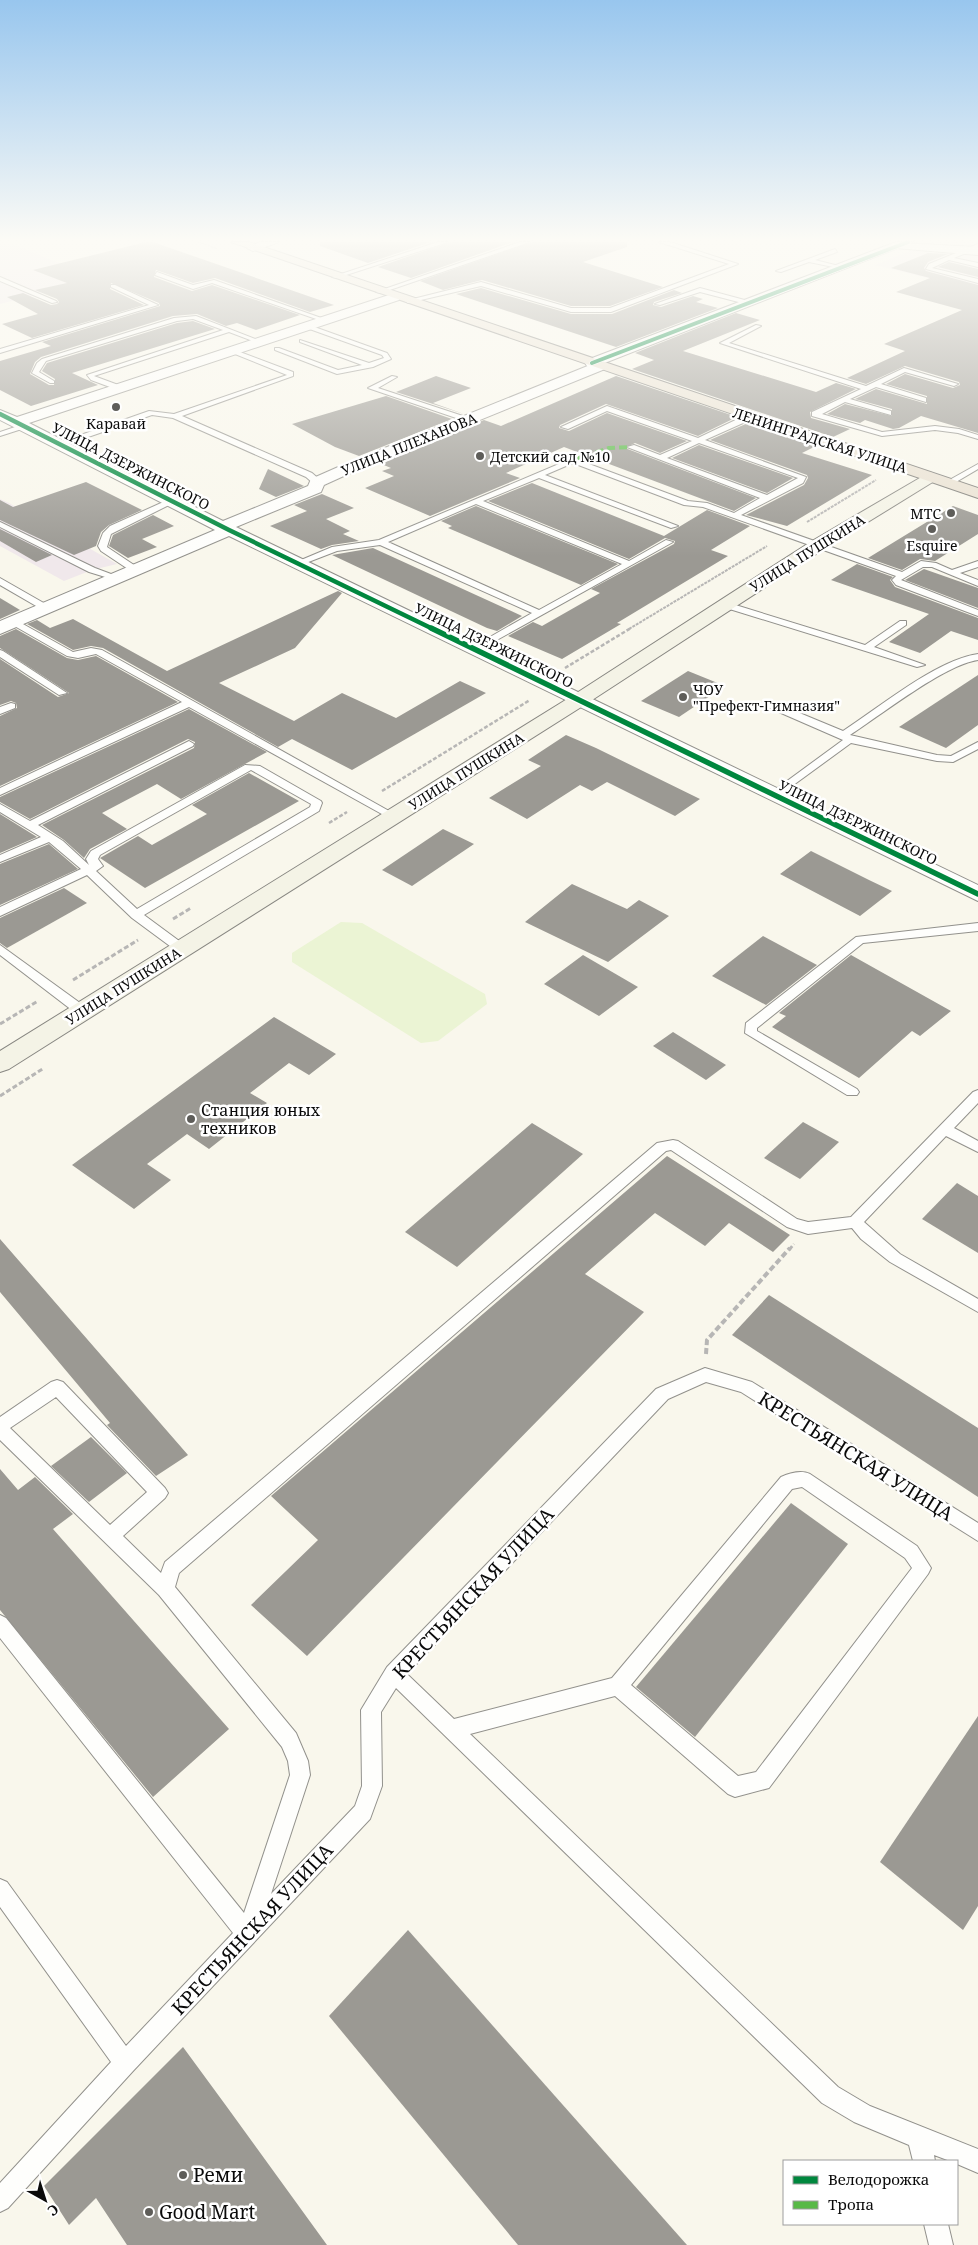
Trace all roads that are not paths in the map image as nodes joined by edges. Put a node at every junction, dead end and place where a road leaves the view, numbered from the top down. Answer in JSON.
{"nodes":[{"id":1,"x":87,"y":347,"type":"edge"},
{"id":2,"x":174,"y":347,"type":"edge"},
{"id":3,"x":245,"y":347,"type":"edge"},
{"id":4,"x":316,"y":347,"type":"edge"},
{"id":5,"x":365,"y":347,"type":"edge"},
{"id":6,"x":544,"y":347,"type":"edge"},
{"id":7,"x":640,"y":347,"type":"edge"},
{"id":8,"x":735,"y":347,"type":"edge"},
{"id":9,"x":277,"y":349,"type":"dead end"},
{"id":10,"x":232,"y":351,"type":"junction"},
{"id":11,"x":596,"y":364,"type":"junction"},
{"id":12,"x":371,"y":366,"type":"junction"},
{"id":13,"x":394,"y":376,"type":"dead end"},
{"id":14,"x":52,"y":382,"type":"dead end"},
{"id":15,"x":874,"y":384,"type":"junction"},
{"id":16,"x":954,"y":384,"type":"dead end"},
{"id":17,"x":118,"y":388,"type":"junction"},
{"id":18,"x":866,"y":388,"type":"junction"},
{"id":19,"x":842,"y":399,"type":"junction"},
{"id":20,"x":924,"y":400,"type":"dead end"},
{"id":21,"x":888,"y":413,"type":"dead end"},
{"id":22,"x":0,"y":414,"type":"edge"},
{"id":23,"x":175,"y":416,"type":"junction"},
{"id":24,"x":750,"y":417,"type":"junction"},
{"id":25,"x":468,"y":419,"type":"junction"},
{"id":26,"x":20,"y":424,"type":"junction"},
{"id":27,"x":564,"y":427,"type":"dead end"},
{"id":28,"x":0,"y":434,"type":"edge"},
{"id":29,"x":978,"y":437,"type":"edge"},
{"id":30,"x":699,"y":440,"type":"junction"},
{"id":31,"x":59,"y":444,"type":"junction"},
{"id":32,"x":631,"y":447,"type":"dead end"},
{"id":33,"x":660,"y":458,"type":"junction"},
{"id":34,"x":978,"y":466,"type":"edge"},
{"id":35,"x":540,"y":475,"type":"junction"},
{"id":36,"x":930,"y":477,"type":"junction"},
{"id":37,"x":317,"y":482,"type":"junction"},
{"id":38,"x":948,"y":483,"type":"junction"},
{"id":39,"x":978,"y":493,"type":"edge"},
{"id":40,"x":767,"y":498,"type":"junction"},
{"id":41,"x":173,"y":501,"type":"junction"},
{"id":42,"x":477,"y":502,"type":"junction"},
{"id":43,"x":734,"y":516,"type":"junction"},
{"id":44,"x":0,"y":524,"type":"edge"},
{"id":45,"x":674,"y":526,"type":"dead end"},
{"id":46,"x":226,"y":528,"type":"junction"},
{"id":47,"x":381,"y":542,"type":"junction"},
{"id":48,"x":669,"y":542,"type":"dead end"},
{"id":49,"x":818,"y":545,"type":"junction"},
{"id":50,"x":298,"y":564,"type":"junction"},
{"id":51,"x":629,"y":564,"type":"junction"},
{"id":52,"x":978,"y":564,"type":"edge"},
{"id":53,"x":134,"y":569,"type":"junction"},
{"id":54,"x":951,"y":573,"type":"junction"},
{"id":55,"x":903,"y":575,"type":"junction"},
{"id":56,"x":115,"y":577,"type":"junction"},
{"id":57,"x":0,"y":581,"type":"edge"},
{"id":58,"x":978,"y":582,"type":"edge"},
{"id":59,"x":726,"y":605,"type":"junction"},
{"id":60,"x":46,"y":608,"type":"junction"},
{"id":61,"x":539,"y":613,"type":"junction"},
{"id":62,"x":978,"y":613,"type":"edge"},
{"id":63,"x":903,"y":623,"type":"dead end"},
{"id":64,"x":7,"y":625,"type":"edge"},
{"id":65,"x":868,"y":647,"type":"junction"},
{"id":66,"x":474,"y":650,"type":"junction"},
{"id":67,"x":0,"y":653,"type":"edge"},
{"id":68,"x":978,"y":657,"type":"edge"},
{"id":69,"x":920,"y":665,"type":"dead end"},
{"id":70,"x":62,"y":694,"type":"dead end"},
{"id":71,"x":579,"y":700,"type":"junction"},
{"id":72,"x":189,"y":703,"type":"junction"},
{"id":73,"x":769,"y":704,"type":"dead end"},
{"id":74,"x":11,"y":706,"type":"dead end"},
{"id":75,"x":0,"y":711,"type":"edge"},
{"id":76,"x":846,"y":738,"type":"junction"},
{"id":77,"x":189,"y":744,"type":"dead end"},
{"id":78,"x":978,"y":745,"type":"edge"},
{"id":79,"x":288,"y":772,"type":"junction"},
{"id":80,"x":0,"y":792,"type":"edge"},
{"id":81,"x":773,"y":795,"type":"junction"},
{"id":82,"x":0,"y":807,"type":"edge"},
{"id":83,"x":393,"y":816,"type":"junction"},
{"id":84,"x":28,"y":826,"type":"junction"},
{"id":85,"x":48,"y":838,"type":"junction"},
{"id":86,"x":0,"y":859,"type":"edge"},
{"id":87,"x":86,"y":871,"type":"junction"},
{"id":88,"x":978,"y":894,"type":"edge"},
{"id":89,"x":0,"y":912,"type":"edge"},
{"id":90,"x":136,"y":915,"type":"junction"},
{"id":91,"x":978,"y":927,"type":"edge"},
{"id":92,"x":0,"y":949,"type":"edge"},
{"id":93,"x":182,"y":949,"type":"junction"},
{"id":94,"x":82,"y":1011,"type":"junction"},
{"id":95,"x":0,"y":1063,"type":"edge"},
{"id":96,"x":852,"y":1092,"type":"dead end"},
{"id":97,"x":978,"y":1095,"type":"edge"},
{"id":98,"x":944,"y":1129,"type":"junction"},
{"id":99,"x":978,"y":1147,"type":"edge"},
{"id":100,"x":855,"y":1222,"type":"junction"},
{"id":101,"x":978,"y":1306,"type":"edge"},
{"id":102,"x":0,"y":1427,"type":"edge"},
{"id":103,"x":978,"y":1534,"type":"edge"},
{"id":104,"x":110,"y":1536,"type":"junction"},
{"id":105,"x":165,"y":1589,"type":"junction"},
{"id":106,"x":0,"y":1624,"type":"edge"},
{"id":107,"x":394,"y":1674,"type":"junction"},
{"id":108,"x":618,"y":1686,"type":"junction"},
{"id":109,"x":451,"y":1729,"type":"junction"},
{"id":110,"x":0,"y":1889,"type":"edge"},
{"id":111,"x":247,"y":1934,"type":"junction"},
{"id":112,"x":125,"y":2063,"type":"junction"},
{"id":113,"x":919,"y":2137,"type":"junction"},
{"id":114,"x":924,"y":2160,"type":"edge"},
{"id":115,"x":978,"y":2161,"type":"edge"},
{"id":116,"x":0,"y":2200,"type":"edge"},
{"id":117,"x":936,"y":2225,"type":"edge"},
{"id":118,"x":941,"y":2245,"type":"edge"}],
"edges":[{"from":1,"to":14,"type":"lane"},
{"from":2,"to":17,"type":"lane"},
{"from":3,"to":10,"type":"street"},
{"from":4,"to":12,"type":"lane"},
{"from":5,"to":12,"type":"lane"},
{"from":6,"to":11,"type":"highway","name":"ЛЕНИНГРАДСКАЯ УЛИЦА"},
{"from":7,"to":11,"type":"street","name":"УЛИЦА ПЛЕХАНОВА"},
{"from":8,"to":18,"type":"lane"},
{"from":9,"to":12,"type":"lane"},
{"from":10,"to":17,"type":"street"},
{"from":10,"to":23,"type":"lane"},
{"from":11,"to":24,"type":"highway","name":"ЛЕНИНГРАДСКАЯ УЛИЦА"},
{"from":11,"to":25,"type":"street","name":"УЛИЦА ПЛЕХАНОВА"},
{"from":13,"to":25,"type":"lane"},
{"from":15,"to":16,"type":"lane"},
{"from":15,"to":18,"type":"lane"},
{"from":15,"to":20,"type":"lane"},
{"from":17,"to":26,"type":"street"},
{"from":18,"to":19,"type":"lane"},
{"from":19,"to":21,"type":"lane"},
{"from":19,"to":29,"type":"lane"},
{"from":22,"to":26,"type":"street","name":"УЛИЦА ДЗЕРЖИНСКОГО"},
{"from":23,"to":31,"type":"lane"},
{"from":23,"to":37,"type":"lane"},
{"from":24,"to":30,"type":"lane"},
{"from":24,"to":36,"type":"highway","name":"ЛЕНИНГРАДСКАЯ УЛИЦА"},
{"from":25,"to":37,"type":"street","name":"УЛИЦА ПЛЕХАНОВА"},
{"from":26,"to":28,"type":"lane"},
{"from":26,"to":31,"type":"street","name":"УЛИЦА ДЗЕРЖИНСКОГО"},
{"from":27,"to":30,"type":"lane"},
{"from":30,"to":33,"type":"lane"},
{"from":30,"to":40,"type":"lane"},
{"from":31,"to":41,"type":"street","name":"УЛИЦА ДЗЕРЖИНСКОГО"},
{"from":32,"to":33,"type":"lane"},
{"from":33,"to":40,"type":"lane"},
{"from":34,"to":38,"type":"lane"},
{"from":35,"to":42,"type":"lane"},
{"from":35,"to":43,"type":"lane"},
{"from":35,"to":45,"type":"lane"},
{"from":36,"to":38,"type":"highway","name":"ЛЕНИНГРАДСКАЯ УЛИЦА"},
{"from":36,"to":49,"type":"main road","name":"УЛИЦА ПУШКИНА"},
{"from":37,"to":46,"type":"street","name":"УЛИЦА ПЛЕХАНОВА"},
{"from":38,"to":39,"type":"highway","name":"ЛЕНИНГРАДСКАЯ УЛИЦА"},
{"from":40,"to":43,"type":"lane"},
{"from":41,"to":46,"type":"street","name":"УЛИЦА ДЗЕРЖИНСКОГО"},
{"from":41,"to":53,"type":"lane"},
{"from":42,"to":47,"type":"lane"},
{"from":42,"to":51,"type":"lane"},
{"from":43,"to":49,"type":"lane"},
{"from":44,"to":56,"type":"lane"},
{"from":46,"to":50,"type":"street","name":"УЛИЦА ДЗЕРЖИНСКОГО"},
{"from":46,"to":53,"type":"street","name":"УЛИЦА ПЛЕХАНОВА"},
{"from":47,"to":50,"type":"lane"},
{"from":47,"to":61,"type":"lane"},
{"from":48,"to":51,"type":"lane"},
{"from":49,"to":55,"type":"lane"},
{"from":49,"to":59,"type":"main road","name":"УЛИЦА ПУШКИНА"},
{"from":50,"to":66,"type":"street","name":"УЛИЦА ДЗЕРЖИНСКОГО"},
{"from":51,"to":61,"type":"lane"},
{"from":52,"to":54,"type":"lane"},
{"from":53,"to":56,"type":"street","name":"УЛИЦА ПЛЕХАНОВА"},
{"from":54,"to":55,"type":"lane"},
{"from":54,"to":58,"type":"lane"},
{"from":55,"to":62,"type":"lane"},
{"from":56,"to":60,"type":"street","name":"УЛИЦА ПЛЕХАНОВА"},
{"from":57,"to":60,"type":"lane"},
{"from":59,"to":65,"type":"lane"},
{"from":59,"to":71,"type":"main road","name":"УЛИЦА ПУШКИНА"},
{"from":60,"to":64,"type":"street","name":"УЛИЦА ПЛЕХАНОВА"},
{"from":61,"to":66,"type":"lane"},
{"from":63,"to":65,"type":"lane"},
{"from":64,"to":72,"type":"lane"},
{"from":65,"to":69,"type":"lane"},
{"from":66,"to":71,"type":"street","name":"УЛИЦА ДЗЕРЖИНСКОГО"},
{"from":67,"to":70,"type":"lane"},
{"from":68,"to":76,"type":"lane"},
{"from":71,"to":81,"type":"street","name":"УЛИЦА ДЗЕРЖИНСКОГО"},
{"from":71,"to":83,"type":"main road","name":"УЛИЦА ПУШКИНА"},
{"from":72,"to":79,"type":"lane"},
{"from":72,"to":80,"type":"lane"},
{"from":73,"to":76,"type":"lane"},
{"from":74,"to":75,"type":"lane"},
{"from":76,"to":78,"type":"lane"},
{"from":76,"to":81,"type":"lane"},
{"from":77,"to":84,"type":"lane"},
{"from":79,"to":83,"type":"lane"},
{"from":79,"to":87,"type":"lane"},
{"from":79,"to":90,"type":"lane"},
{"from":81,"to":88,"type":"street","name":"УЛИЦА ДЗЕРЖИНСКОГО"},
{"from":82,"to":84,"type":"lane"},
{"from":83,"to":93,"type":"main road","name":"УЛИЦА ПУШКИНА"},
{"from":84,"to":85,"type":"lane"},
{"from":85,"to":86,"type":"lane"},
{"from":85,"to":87,"type":"lane"},
{"from":87,"to":89,"type":"lane"},
{"from":87,"to":90,"type":"lane"},
{"from":90,"to":93,"type":"lane"},
{"from":91,"to":96,"type":"lane"},
{"from":92,"to":94,"type":"lane"},
{"from":93,"to":94,"type":"main road","name":"УЛИЦА ПУШКИНА"},
{"from":94,"to":95,"type":"main road","name":"УЛИЦА ПУШКИНА"},
{"from":97,"to":98,"type":"lane"},
{"from":98,"to":99,"type":"lane"},
{"from":98,"to":100,"type":"lane"},
{"from":100,"to":101,"type":"lane"},
{"from":100,"to":105,"type":"lane"},
{"from":102,"to":104,"type":"lane"},
{"from":102,"to":104,"type":"lane"},
{"from":103,"to":107,"type":"lane","name":"КРЕСТЬЯНСКАЯ УЛИЦА"},
{"from":104,"to":105,"type":"lane"},
{"from":105,"to":111,"type":"lane"},
{"from":106,"to":111,"type":"lane"},
{"from":107,"to":109,"type":"lane"},
{"from":107,"to":111,"type":"lane","name":"КРЕСТЬЯНСКАЯ УЛИЦА"},
{"from":108,"to":108,"type":"lane"},
{"from":108,"to":109,"type":"lane"},
{"from":109,"to":113,"type":"lane"},
{"from":110,"to":112,"type":"lane"},
{"from":111,"to":112,"type":"lane","name":"КРЕСТЬЯНСКАЯ УЛИЦА"},
{"from":112,"to":116,"type":"lane","name":"КРЕСТЬЯНСКАЯ УЛИЦА"},
{"from":113,"to":114,"type":"lane"},
{"from":113,"to":115,"type":"lane"},
{"from":117,"to":118,"type":"lane"}]}
